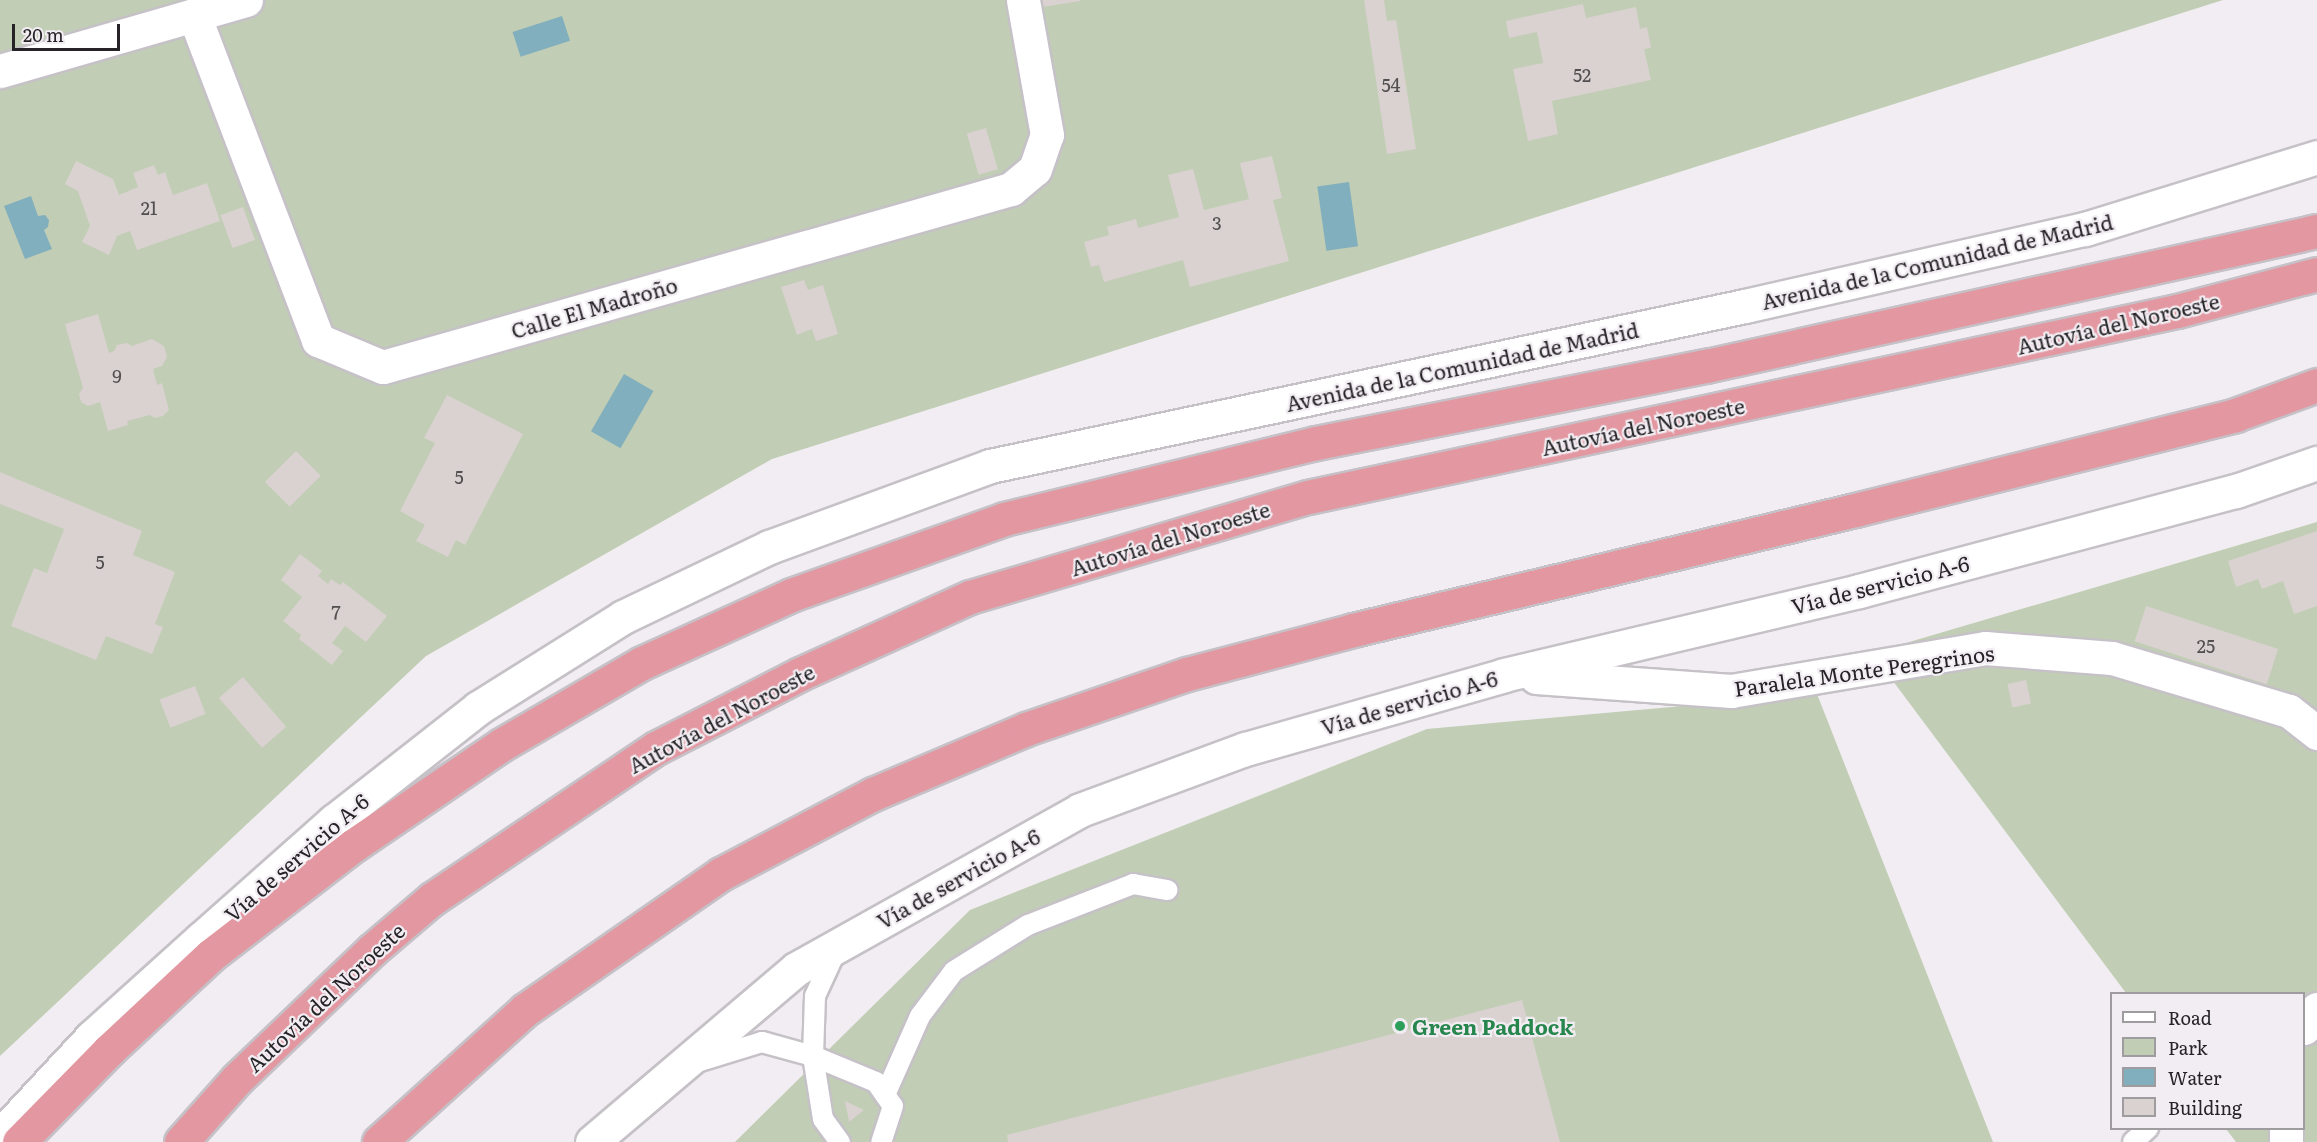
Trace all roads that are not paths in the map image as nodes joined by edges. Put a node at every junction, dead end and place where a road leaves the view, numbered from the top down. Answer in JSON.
{"nodes":[{"id":1,"x":246,"y":0,"type":"edge"},
{"id":2,"x":1023,"y":0,"type":"edge"},
{"id":3,"x":194,"y":15,"type":"junction"},
{"id":4,"x":0,"y":71,"type":"edge"},
{"id":5,"x":2317,"y":157,"type":"edge"},
{"id":6,"x":2317,"y":231,"type":"edge"},
{"id":7,"x":2317,"y":274,"type":"edge"},
{"id":8,"x":2317,"y":386,"type":"edge"},
{"id":9,"x":2317,"y":463,"type":"edge"},
{"id":10,"x":623,"y":617,"type":"joint"},
{"id":11,"x":1504,"y":675,"type":"junction"},
{"id":12,"x":2317,"y":733,"type":"edge"},
{"id":13,"x":1167,"y":890,"type":"dead end"},
{"id":14,"x":838,"y":946,"type":"junction"},
{"id":15,"x":2317,"y":1009,"type":"edge"},
{"id":16,"x":2305,"y":1027,"type":"edge"},
{"id":17,"x":813,"y":1056,"type":"junction"},
{"id":18,"x":678,"y":1068,"type":"junction"},
{"id":19,"x":885,"y":1095,"type":"junction"},
{"id":20,"x":2146,"y":1130,"type":"edge"},
{"id":21,"x":0,"y":1136,"type":"edge"},
{"id":22,"x":19,"y":1142,"type":"edge"},
{"id":23,"x":181,"y":1142,"type":"edge"},
{"id":24,"x":379,"y":1142,"type":"edge"},
{"id":25,"x":592,"y":1142,"type":"edge"},
{"id":26,"x":840,"y":1142,"type":"edge"},
{"id":27,"x":881,"y":1142,"type":"edge"},
{"id":28,"x":2133,"y":1142,"type":"edge"}],
"edges":[{"from":1,"to":3,"type":"street"},
{"from":2,"to":3,"type":"street","name":"Calle El Madroño"},
{"from":3,"to":4,"type":"street"},
{"from":5,"to":10,"type":"street","name":"Avenida de la Comunidad de Madrid"},
{"from":6,"to":22,"type":"highway"},
{"from":7,"to":23,"type":"highway","name":"Autovía del Noroeste"},
{"from":8,"to":24,"type":"highway"},
{"from":9,"to":11,"type":"street","name":"Vía de servicio A-6"},
{"from":10,"to":21,"type":"street","name":"Vía de servicio A-6"},
{"from":11,"to":12,"type":"street","name":"Paralela Monte Peregrinos"},
{"from":11,"to":14,"type":"street","name":"Vía de servicio A-6"},
{"from":13,"to":19,"type":"lane"},
{"from":14,"to":17,"type":"lane"},
{"from":14,"to":18,"type":"street","name":"Vía de servicio A-6"},
{"from":15,"to":16,"type":"street"},
{"from":17,"to":18,"type":"lane"},
{"from":17,"to":19,"type":"lane"},
{"from":17,"to":26,"type":"lane"},
{"from":18,"to":25,"type":"street","name":"Vía de servicio A-6"},
{"from":19,"to":27,"type":"lane"},
{"from":20,"to":28,"type":"lane"}]}
